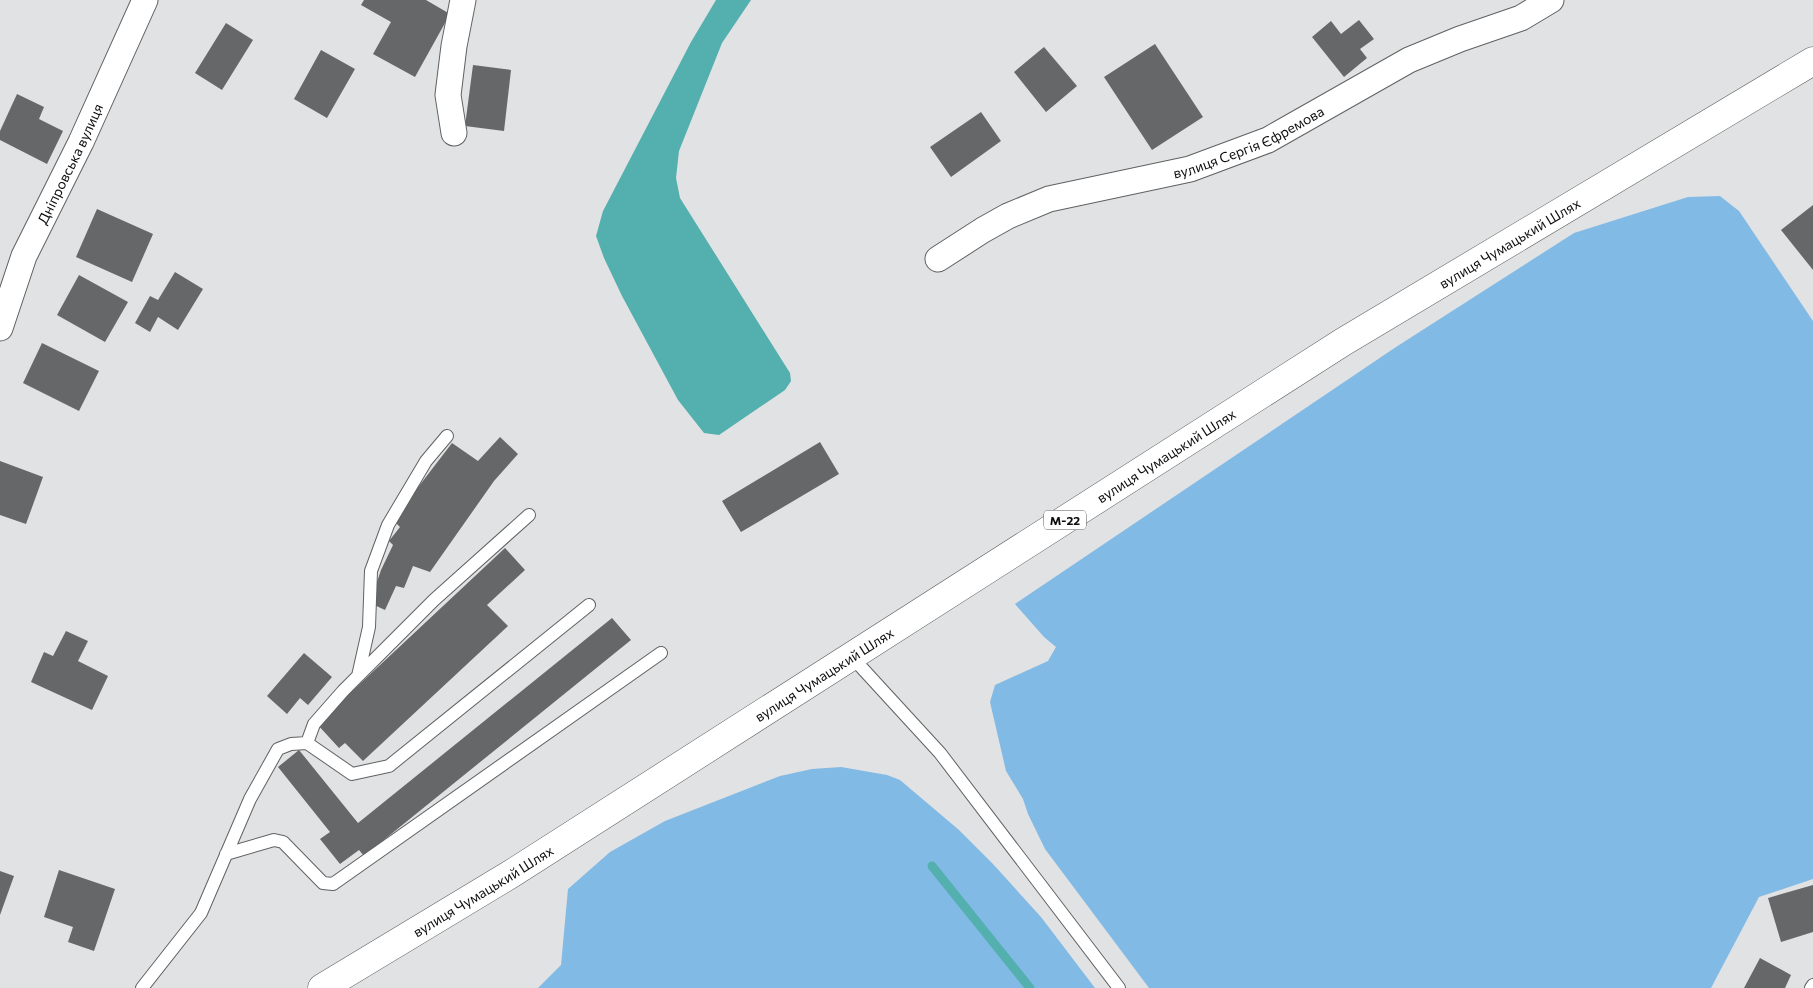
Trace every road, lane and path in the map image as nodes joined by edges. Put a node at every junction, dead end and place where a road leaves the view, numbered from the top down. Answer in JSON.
{"nodes":[{"id":1,"x":145,"y":0,"type":"edge"},
{"id":2,"x":463,"y":0,"type":"edge"},
{"id":3,"x":1551,"y":0,"type":"edge"},
{"id":4,"x":1813,"y":61,"type":"edge"},
{"id":5,"x":454,"y":133,"type":"dead end"},
{"id":6,"x":938,"y":259,"type":"dead end"},
{"id":7,"x":0,"y":328,"type":"edge"},
{"id":8,"x":447,"y":436,"type":"dead end"},
{"id":9,"x":529,"y":515,"type":"dead end"},
{"id":10,"x":589,"y":605,"type":"dead end"},
{"id":11,"x":661,"y":653,"type":"dead end"},
{"id":12,"x":851,"y":656,"type":"junction"},
{"id":13,"x":358,"y":676,"type":"junction"},
{"id":14,"x":306,"y":743,"type":"junction"},
{"id":15,"x":226,"y":854,"type":"junction"},
{"id":16,"x":1813,"y":984,"type":"edge"},
{"id":17,"x":142,"y":988,"type":"edge"},
{"id":18,"x":322,"y":988,"type":"edge"},
{"id":19,"x":1119,"y":988,"type":"edge"},
{"id":20,"x":1811,"y":988,"type":"edge"}],
"edges":[{"from":1,"to":7,"type":"street","name":"Дніпровська вулиця"},
{"from":2,"to":5,"type":"street"},
{"from":3,"to":6,"type":"street","name":"вулиця Сергія Єфремова"},
{"from":4,"to":12,"type":"highway","name":"вулиця Чумацький Шлях","number":"М-22"},
{"from":8,"to":13,"type":"lane"},
{"from":9,"to":13,"type":"lane"},
{"from":10,"to":14,"type":"lane"},
{"from":11,"to":15,"type":"lane"},
{"from":12,"to":18,"type":"highway","name":"вулиця Чумацький Шлях","number":"М-22"},
{"from":12,"to":19,"type":"lane"},
{"from":13,"to":14,"type":"lane"},
{"from":14,"to":15,"type":"lane"},
{"from":15,"to":17,"type":"lane"},
{"from":16,"to":20,"type":"lane"}]}
